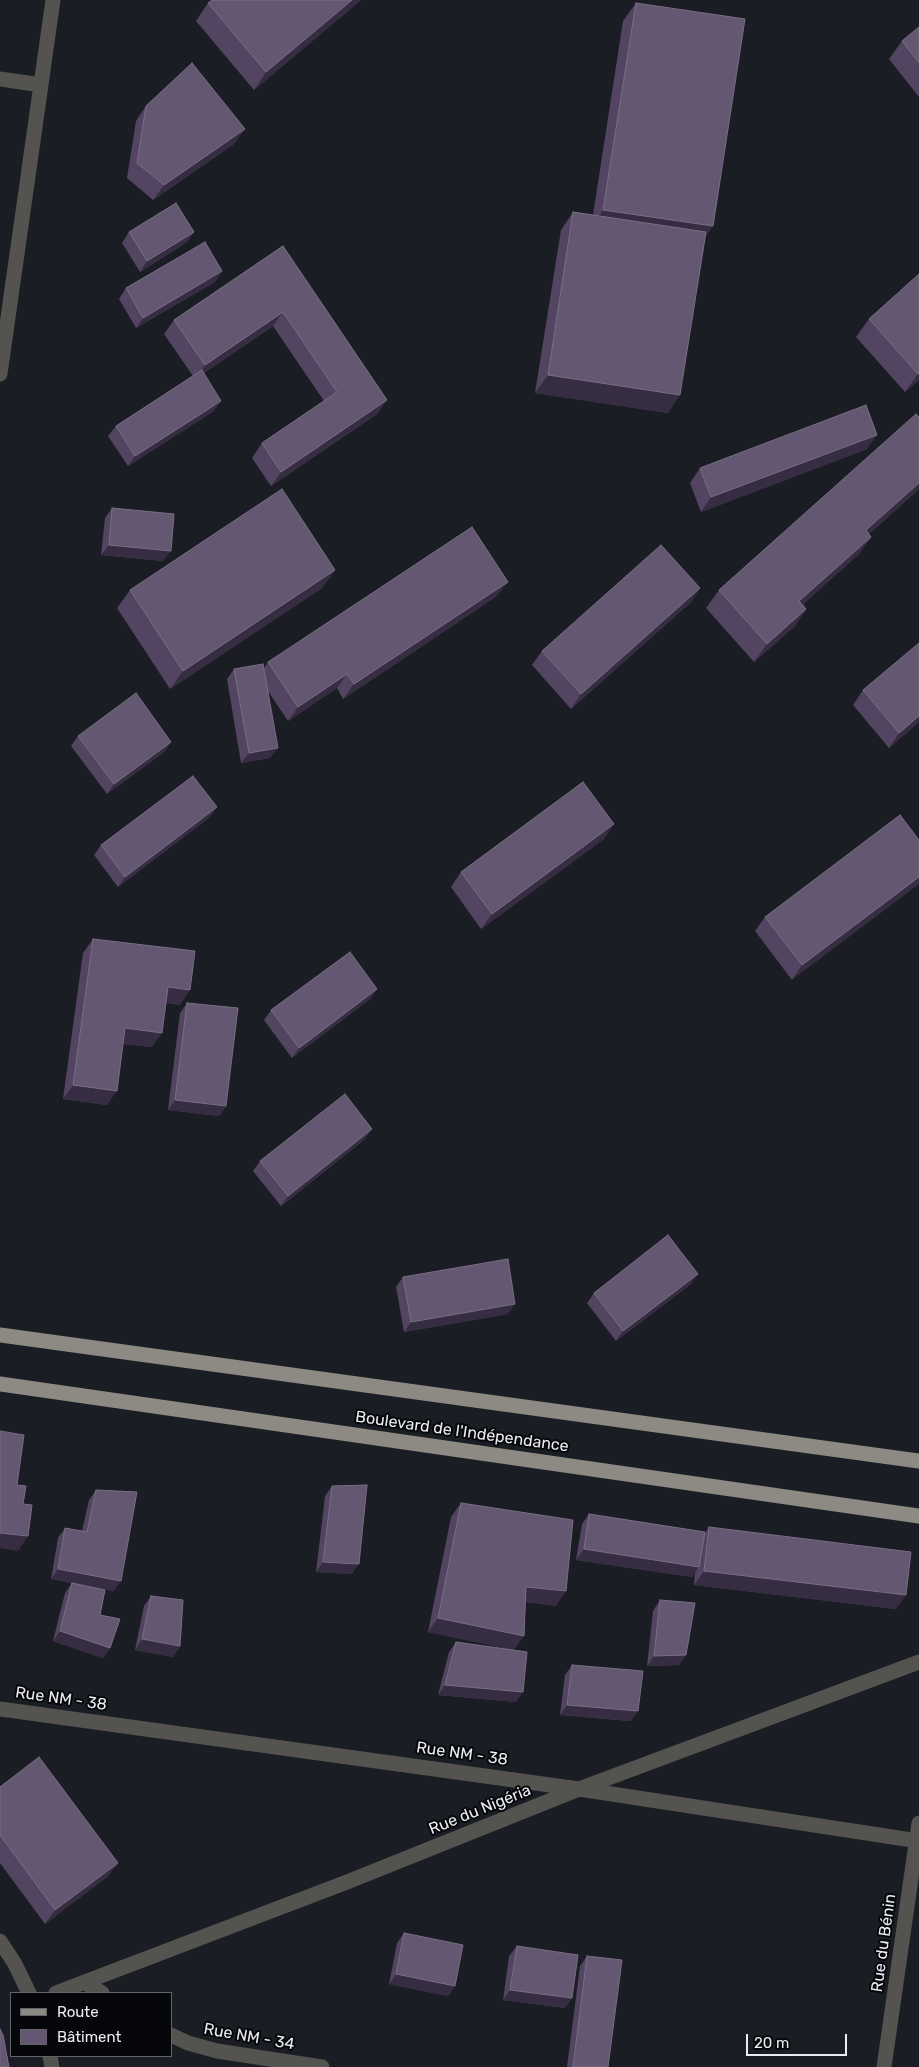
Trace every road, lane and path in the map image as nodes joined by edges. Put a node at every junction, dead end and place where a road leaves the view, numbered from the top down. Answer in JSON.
{"nodes":[{"id":1,"x":53,"y":0,"type":"edge"},
{"id":2,"x":0,"y":79,"type":"edge"},
{"id":3,"x":41,"y":85,"type":"junction"},
{"id":4,"x":0,"y":374,"type":"edge"},
{"id":5,"x":0,"y":1335,"type":"edge"},
{"id":6,"x":0,"y":1384,"type":"edge"},
{"id":7,"x":919,"y":1461,"type":"edge"},
{"id":8,"x":919,"y":1516,"type":"edge"},
{"id":9,"x":919,"y":1662,"type":"edge"},
{"id":10,"x":0,"y":1708,"type":"edge"},
{"id":11,"x":579,"y":1789,"type":"junction"},
{"id":12,"x":919,"y":1823,"type":"edge"},
{"id":13,"x":918,"y":1841,"type":"edge"},
{"id":14,"x":0,"y":1941,"type":"edge"},
{"id":15,"x":84,"y":1982,"type":"junction"},
{"id":16,"x":29,"y":1992,"type":"edge"},
{"id":17,"x":59,"y":1992,"type":"edge"},
{"id":18,"x":100,"y":1992,"type":"edge"},
{"id":19,"x":172,"y":2036,"type":"edge"},
{"id":20,"x":322,"y":2067,"type":"edge"},
{"id":21,"x":884,"y":2067,"type":"edge"}],
"edges":[{"from":1,"to":3,"type":"street"},
{"from":2,"to":3,"type":"street"},
{"from":3,"to":4,"type":"street"},
{"from":5,"to":7,"type":"main road","name":"Boulevard de l'Indépendance"},
{"from":6,"to":8,"type":"main road","name":"Boulevard de l'Indépendance"},
{"from":9,"to":11,"type":"street","name":"Rue du Nigéria"},
{"from":10,"to":11,"type":"street","name":"Rue NM - 38"},
{"from":11,"to":13,"type":"street","name":"Rue NM - 38"},
{"from":11,"to":15,"type":"street","name":"Rue du Nigéria"},
{"from":12,"to":13,"type":"street","name":"Rue du Bénin"},
{"from":13,"to":21,"type":"street","name":"Rue du Bénin"},
{"from":14,"to":16,"type":"street"},
{"from":15,"to":17,"type":"street","name":"Rue du Nigéria"},
{"from":15,"to":18,"type":"street"},
{"from":19,"to":20,"type":"street","name":"Rue NM - 34"}]}
